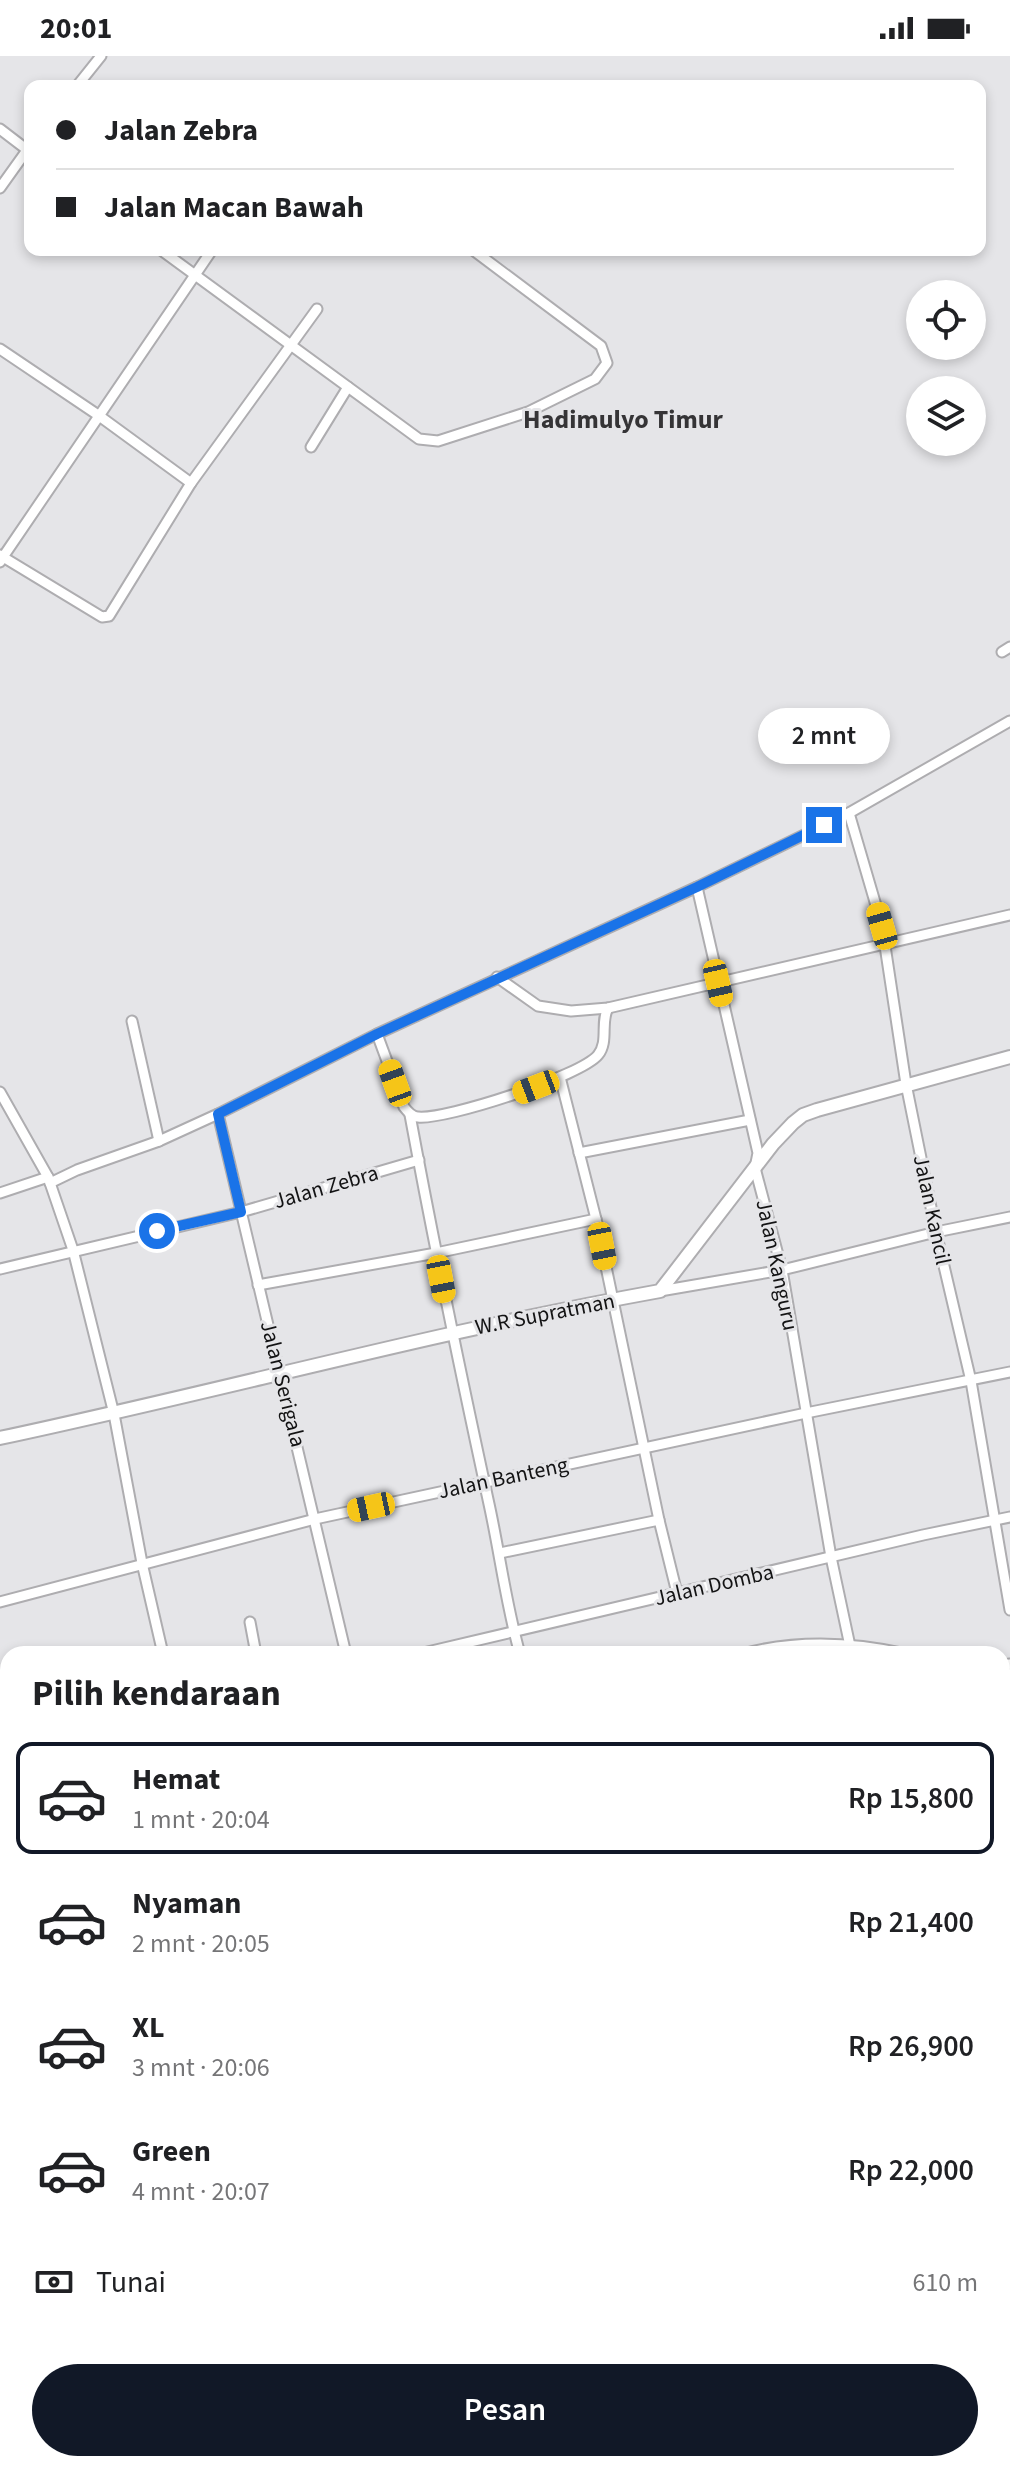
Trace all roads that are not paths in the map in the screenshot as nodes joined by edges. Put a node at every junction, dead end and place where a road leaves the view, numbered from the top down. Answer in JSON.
{"nodes":[{"id":1,"x":101,"y":56,"type":"edge"},
{"id":2,"x":82,"y":80,"type":"edge"},
{"id":3,"x":0,"y":129,"type":"edge"},
{"id":4,"x":24,"y":146,"type":"edge"},
{"id":5,"x":24,"y":156,"type":"edge"},
{"id":6,"x":0,"y":188,"type":"edge"},
{"id":7,"x":169,"y":256,"type":"edge"},
{"id":8,"x":207,"y":256,"type":"edge"},
{"id":9,"x":481,"y":256,"type":"edge"},
{"id":10,"x":193,"y":275,"type":"junction"},
{"id":11,"x":317,"y":309,"type":"dead end"},
{"id":12,"x":292,"y":347,"type":"junction"},
{"id":13,"x":0,"y":349,"type":"edge"},
{"id":14,"x":348,"y":387,"type":"junction"},
{"id":15,"x":98,"y":415,"type":"junction"},
{"id":16,"x":311,"y":447,"type":"dead end"},
{"id":17,"x":191,"y":483,"type":"junction"},
{"id":18,"x":1,"y":558,"type":"edge"},
{"id":19,"x":1009,"y":725,"type":"edge"},
{"id":20,"x":849,"y":813,"type":"junction"},
{"id":21,"x":697,"y":887,"type":"junction"},
{"id":22,"x":1010,"y":915,"type":"edge"},
{"id":23,"x":885,"y":943,"type":"junction"},
{"id":24,"x":497,"y":977,"type":"junction"},
{"id":25,"x":718,"y":983,"type":"junction"},
{"id":26,"x":608,"y":1008,"type":"junction"},
{"id":27,"x":132,"y":1021,"type":"dead end"},
{"id":28,"x":377,"y":1034,"type":"junction"},
{"id":29,"x":1010,"y":1057,"type":"edge"},
{"id":30,"x":560,"y":1077,"type":"junction"},
{"id":31,"x":906,"y":1084,"type":"junction"},
{"id":32,"x":0,"y":1092,"type":"edge"},
{"id":33,"x":218,"y":1114,"type":"junction"},
{"id":34,"x":410,"y":1115,"type":"junction"},
{"id":35,"x":750,"y":1120,"type":"junction"},
{"id":36,"x":159,"y":1141,"type":"junction"},
{"id":37,"x":579,"y":1153,"type":"junction"},
{"id":38,"x":419,"y":1160,"type":"junction"},
{"id":39,"x":755,"y":1168,"type":"junction"},
{"id":40,"x":49,"y":1180,"type":"junction"},
{"id":41,"x":0,"y":1193,"type":"edge"},
{"id":42,"x":241,"y":1212,"type":"junction"},
{"id":43,"x":1010,"y":1217,"type":"edge"},
{"id":44,"x":596,"y":1219,"type":"junction"},
{"id":45,"x":936,"y":1232,"type":"junction"},
{"id":46,"x":73,"y":1250,"type":"junction"},
{"id":47,"x":436,"y":1253,"type":"junction"},
{"id":48,"x":0,"y":1269,"type":"edge"},
{"id":49,"x":782,"y":1270,"type":"junction"},
{"id":50,"x":258,"y":1285,"type":"junction"},
{"id":51,"x":660,"y":1291,"type":"junction"},
{"id":52,"x":613,"y":1300,"type":"junction"},
{"id":53,"x":452,"y":1332,"type":"junction"},
{"id":54,"x":1010,"y":1372,"type":"edge"},
{"id":55,"x":281,"y":1374,"type":"junction"},
{"id":56,"x":971,"y":1381,"type":"junction"},
{"id":57,"x":806,"y":1413,"type":"junction"},
{"id":58,"x":114,"y":1414,"type":"junction"},
{"id":59,"x":0,"y":1438,"type":"edge"},
{"id":60,"x":644,"y":1448,"type":"junction"},
{"id":61,"x":484,"y":1482,"type":"junction"},
{"id":62,"x":1010,"y":1517,"type":"edge"},
{"id":63,"x":315,"y":1519,"type":"junction"},
{"id":64,"x":995,"y":1519,"type":"junction"},
{"id":65,"x":659,"y":1520,"type":"junction"},
{"id":66,"x":500,"y":1553,"type":"junction"},
{"id":67,"x":831,"y":1557,"type":"junction"},
{"id":68,"x":142,"y":1563,"type":"junction"},
{"id":69,"x":677,"y":1593,"type":"junction"},
{"id":70,"x":0,"y":1602,"type":"edge"},
{"id":71,"x":1010,"y":1610,"type":"edge"},
{"id":72,"x":250,"y":1622,"type":"dead end"},
{"id":73,"x":514,"y":1633,"type":"junction"},
{"id":74,"x":161,"y":1646,"type":"edge"},
{"id":75,"x":254,"y":1646,"type":"edge"},
{"id":76,"x":344,"y":1646,"type":"edge"},
{"id":77,"x":455,"y":1646,"type":"edge"},
{"id":78,"x":518,"y":1646,"type":"edge"},
{"id":79,"x":778,"y":1646,"type":"edge"},
{"id":80,"x":850,"y":1646,"type":"joint"}],
"edges":[{"from":1,"to":2,"type":"street"},
{"from":3,"to":4,"type":"street"},
{"from":5,"to":6,"type":"street"},
{"from":7,"to":10,"type":"street"},
{"from":8,"to":10,"type":"street"},
{"from":9,"to":14,"type":"street"},
{"from":10,"to":12,"type":"street"},
{"from":10,"to":15,"type":"street"},
{"from":11,"to":12,"type":"street"},
{"from":12,"to":14,"type":"street"},
{"from":12,"to":17,"type":"street"},
{"from":13,"to":15,"type":"street"},
{"from":14,"to":16,"type":"street"},
{"from":15,"to":17,"type":"street"},
{"from":15,"to":18,"type":"street"},
{"from":17,"to":18,"type":"street"},
{"from":19,"to":20,"type":"street"},
{"from":20,"to":21,"type":"street"},
{"from":20,"to":23,"type":"street","name":"Jalan Kancil"},
{"from":21,"to":24,"type":"street"},
{"from":21,"to":25,"type":"street","name":"Jalan Kanguru"},
{"from":22,"to":23,"type":"street"},
{"from":23,"to":25,"type":"street"},
{"from":23,"to":31,"type":"street","name":"Jalan Kancil"},
{"from":24,"to":26,"type":"street"},
{"from":24,"to":28,"type":"street"},
{"from":25,"to":26,"type":"street"},
{"from":25,"to":35,"type":"street","name":"Jalan Kanguru"},
{"from":26,"to":30,"type":"street"},
{"from":27,"to":36,"type":"street"},
{"from":28,"to":33,"type":"street"},
{"from":28,"to":34,"type":"street"},
{"from":29,"to":31,"type":"street"},
{"from":30,"to":34,"type":"street"},
{"from":30,"to":37,"type":"street"},
{"from":31,"to":39,"type":"street"},
{"from":31,"to":45,"type":"street","name":"Jalan Kancil"},
{"from":32,"to":40,"type":"street"},
{"from":33,"to":36,"type":"street"},
{"from":33,"to":42,"type":"street","name":"Jalan Serigala"},
{"from":34,"to":38,"type":"street"},
{"from":35,"to":37,"type":"street"},
{"from":35,"to":39,"type":"street","name":"Jalan Kanguru"},
{"from":36,"to":40,"type":"street"},
{"from":37,"to":44,"type":"street"},
{"from":38,"to":42,"type":"street","name":"Jalan Zebra"},
{"from":38,"to":47,"type":"street"},
{"from":39,"to":49,"type":"street","name":"Jalan Kanguru"},
{"from":39,"to":51,"type":"street"},
{"from":40,"to":41,"type":"street"},
{"from":40,"to":46,"type":"street"},
{"from":42,"to":46,"type":"street","name":"Jalan Zebra"},
{"from":42,"to":50,"type":"street","name":"Jalan Serigala"},
{"from":43,"to":45,"type":"street"},
{"from":44,"to":47,"type":"street"},
{"from":44,"to":52,"type":"street"},
{"from":45,"to":49,"type":"street"},
{"from":45,"to":56,"type":"street","name":"Jalan Kancil"},
{"from":46,"to":48,"type":"street","name":"Jalan Zebra"},
{"from":46,"to":58,"type":"street"},
{"from":47,"to":50,"type":"street"},
{"from":47,"to":53,"type":"street"},
{"from":49,"to":51,"type":"street"},
{"from":49,"to":57,"type":"street","name":"Jalan Kanguru"},
{"from":50,"to":55,"type":"street","name":"Jalan Serigala"},
{"from":51,"to":52,"type":"street","name":"W.R Supratman"},
{"from":52,"to":53,"type":"street","name":"W.R Supratman"},
{"from":52,"to":60,"type":"street"},
{"from":53,"to":55,"type":"street","name":"W.R Supratman"},
{"from":53,"to":61,"type":"street"},
{"from":54,"to":56,"type":"street","name":"Jalan Banteng"},
{"from":55,"to":58,"type":"street","name":"W.R Supratman"},
{"from":55,"to":63,"type":"street","name":"Jalan Serigala"},
{"from":56,"to":57,"type":"street","name":"Jalan Banteng"},
{"from":56,"to":64,"type":"street","name":"Jalan Kancil"},
{"from":57,"to":60,"type":"street","name":"Jalan Banteng"},
{"from":57,"to":67,"type":"street","name":"Jalan Kanguru"},
{"from":58,"to":59,"type":"street","name":"W.R Supratman"},
{"from":58,"to":68,"type":"street"},
{"from":60,"to":61,"type":"street","name":"Jalan Banteng"},
{"from":60,"to":65,"type":"street"},
{"from":61,"to":63,"type":"street","name":"Jalan Banteng"},
{"from":61,"to":66,"type":"street"},
{"from":62,"to":64,"type":"street","name":"Jalan Domba"},
{"from":63,"to":68,"type":"street","name":"Jalan Banteng"},
{"from":63,"to":76,"type":"street","name":"Jalan Serigala"},
{"from":64,"to":67,"type":"street","name":"Jalan Domba"},
{"from":64,"to":71,"type":"street","name":"Jalan Kancil"},
{"from":65,"to":66,"type":"street"},
{"from":65,"to":69,"type":"street"},
{"from":66,"to":73,"type":"street"},
{"from":67,"to":69,"type":"street","name":"Jalan Domba"},
{"from":67,"to":80,"type":"street","name":"Jalan Kanguru"},
{"from":68,"to":70,"type":"street","name":"Jalan Banteng"},
{"from":68,"to":74,"type":"street"},
{"from":69,"to":73,"type":"street","name":"Jalan Domba"},
{"from":72,"to":75,"type":"street"},
{"from":73,"to":77,"type":"street","name":"Jalan Domba"},
{"from":73,"to":78,"type":"street"},
{"from":79,"to":80,"type":"street"}]}
